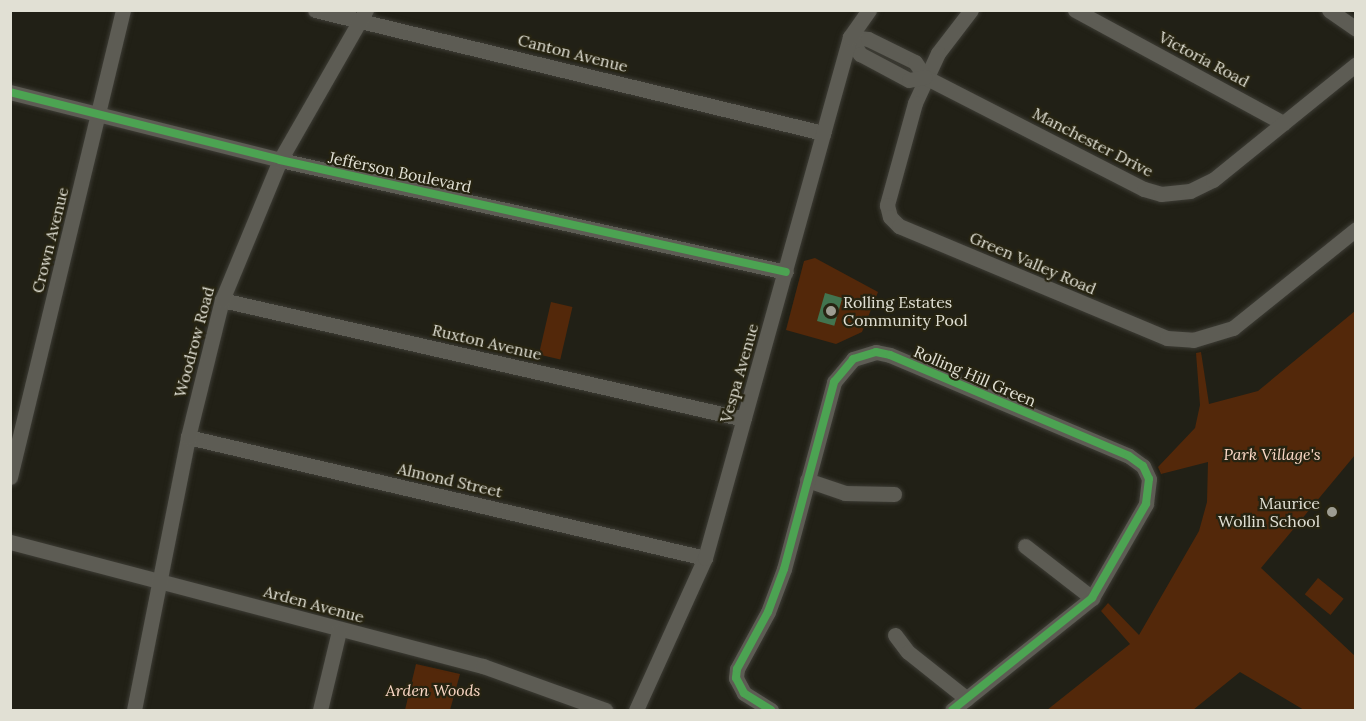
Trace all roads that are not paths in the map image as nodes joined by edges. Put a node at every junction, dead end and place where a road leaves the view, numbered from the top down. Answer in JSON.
{"nodes":[{"id":1,"x":123,"y":10,"type":"edge"},
{"id":2,"x":315,"y":10,"type":"edge"},
{"id":3,"x":869,"y":10,"type":"edge"},
{"id":4,"x":971,"y":10,"type":"edge"},
{"id":5,"x":1075,"y":10,"type":"edge"},
{"id":6,"x":1329,"y":10,"type":"edge"},
{"id":7,"x":363,"y":15,"type":"edge"},
{"id":8,"x":1356,"y":29,"type":"edge"},
{"id":9,"x":850,"y":36,"type":"junction"},
{"id":10,"x":1356,"y":64,"type":"edge"},
{"id":11,"x":925,"y":77,"type":"junction"},
{"id":12,"x":10,"y":92,"type":"edge"},
{"id":13,"x":99,"y":112,"type":"junction"},
{"id":14,"x":1283,"y":123,"type":"junction"},
{"id":15,"x":823,"y":133,"type":"junction"},
{"id":16,"x":280,"y":160,"type":"junction"},
{"id":17,"x":1356,"y":229,"type":"edge"},
{"id":18,"x":786,"y":272,"type":"junction"},
{"id":19,"x":222,"y":300,"type":"junction"},
{"id":20,"x":744,"y":420,"type":"junction"},
{"id":21,"x":188,"y":437,"type":"junction"},
{"id":22,"x":10,"y":477,"type":"edge"},
{"id":23,"x":807,"y":480,"type":"junction"},
{"id":24,"x":894,"y":494,"type":"dead end"},
{"id":25,"x":10,"y":542,"type":"edge"},
{"id":26,"x":1025,"y":546,"type":"dead end"},
{"id":27,"x":705,"y":558,"type":"junction"},
{"id":28,"x":158,"y":581,"type":"junction"},
{"id":29,"x":1092,"y":598,"type":"junction"},
{"id":30,"x":339,"y":631,"type":"junction"},
{"id":31,"x":895,"y":635,"type":"dead end"},
{"id":32,"x":967,"y":699,"type":"junction"},
{"id":33,"x":134,"y":711,"type":"edge"},
{"id":34,"x":321,"y":711,"type":"edge"},
{"id":35,"x":605,"y":711,"type":"edge"},
{"id":36,"x":636,"y":711,"type":"edge"},
{"id":37,"x":771,"y":711,"type":"edge"},
{"id":38,"x":952,"y":711,"type":"edge"}],
"edges":[{"from":1,"to":13,"type":"street","name":"Crown Avenue"},
{"from":2,"to":7,"type":"street","name":"Canton Avenue"},
{"from":3,"to":9,"type":"street"},
{"from":4,"to":11,"type":"street","name":"Green Valley Road"},
{"from":5,"to":14,"type":"street","name":"Victoria Road"},
{"from":6,"to":8,"type":"street"},
{"from":7,"to":15,"type":"street","name":"Canton Avenue"},
{"from":7,"to":16,"type":"street","name":"Woodrow Road"},
{"from":9,"to":11,"type":"street","name":"Manchester Drive"},
{"from":9,"to":15,"type":"street","name":"Vespa Avenue"},
{"from":10,"to":14,"type":"street","name":"Manchester Drive"},
{"from":11,"to":14,"type":"street","name":"Manchester Drive"},
{"from":11,"to":17,"type":"street","name":"Green Valley Road"},
{"from":12,"to":13,"type":"street","name":"Jefferson Boulevard"},
{"from":13,"to":16,"type":"street","name":"Jefferson Boulevard"},
{"from":13,"to":22,"type":"street","name":"Crown Avenue"},
{"from":15,"to":18,"type":"street","name":"Vespa Avenue"},
{"from":16,"to":18,"type":"street","name":"Jefferson Boulevard"},
{"from":16,"to":19,"type":"street","name":"Woodrow Road"},
{"from":18,"to":20,"type":"street","name":"Vespa Avenue"},
{"from":19,"to":20,"type":"street","name":"Ruxton Avenue"},
{"from":19,"to":21,"type":"street","name":"Woodrow Road"},
{"from":20,"to":27,"type":"street","name":"Vespa Avenue"},
{"from":21,"to":27,"type":"street","name":"Almond Street"},
{"from":21,"to":28,"type":"street","name":"Woodrow Road"},
{"from":23,"to":24,"type":"street"},
{"from":23,"to":29,"type":"street","name":"Rolling Hill Green"},
{"from":23,"to":37,"type":"street","name":"Rolling Hill Green"},
{"from":25,"to":28,"type":"street","name":"Arden Avenue"},
{"from":26,"to":29,"type":"street"},
{"from":27,"to":36,"type":"street","name":"Vespa Avenue"},
{"from":28,"to":30,"type":"street","name":"Arden Avenue"},
{"from":28,"to":33,"type":"street","name":"Woodrow Road"},
{"from":29,"to":32,"type":"street","name":"Rolling Hill Green"},
{"from":30,"to":34,"type":"street"},
{"from":30,"to":35,"type":"street","name":"Arden Avenue"},
{"from":31,"to":32,"type":"street"},
{"from":32,"to":38,"type":"street","name":"Rolling Hill Green"}]}
